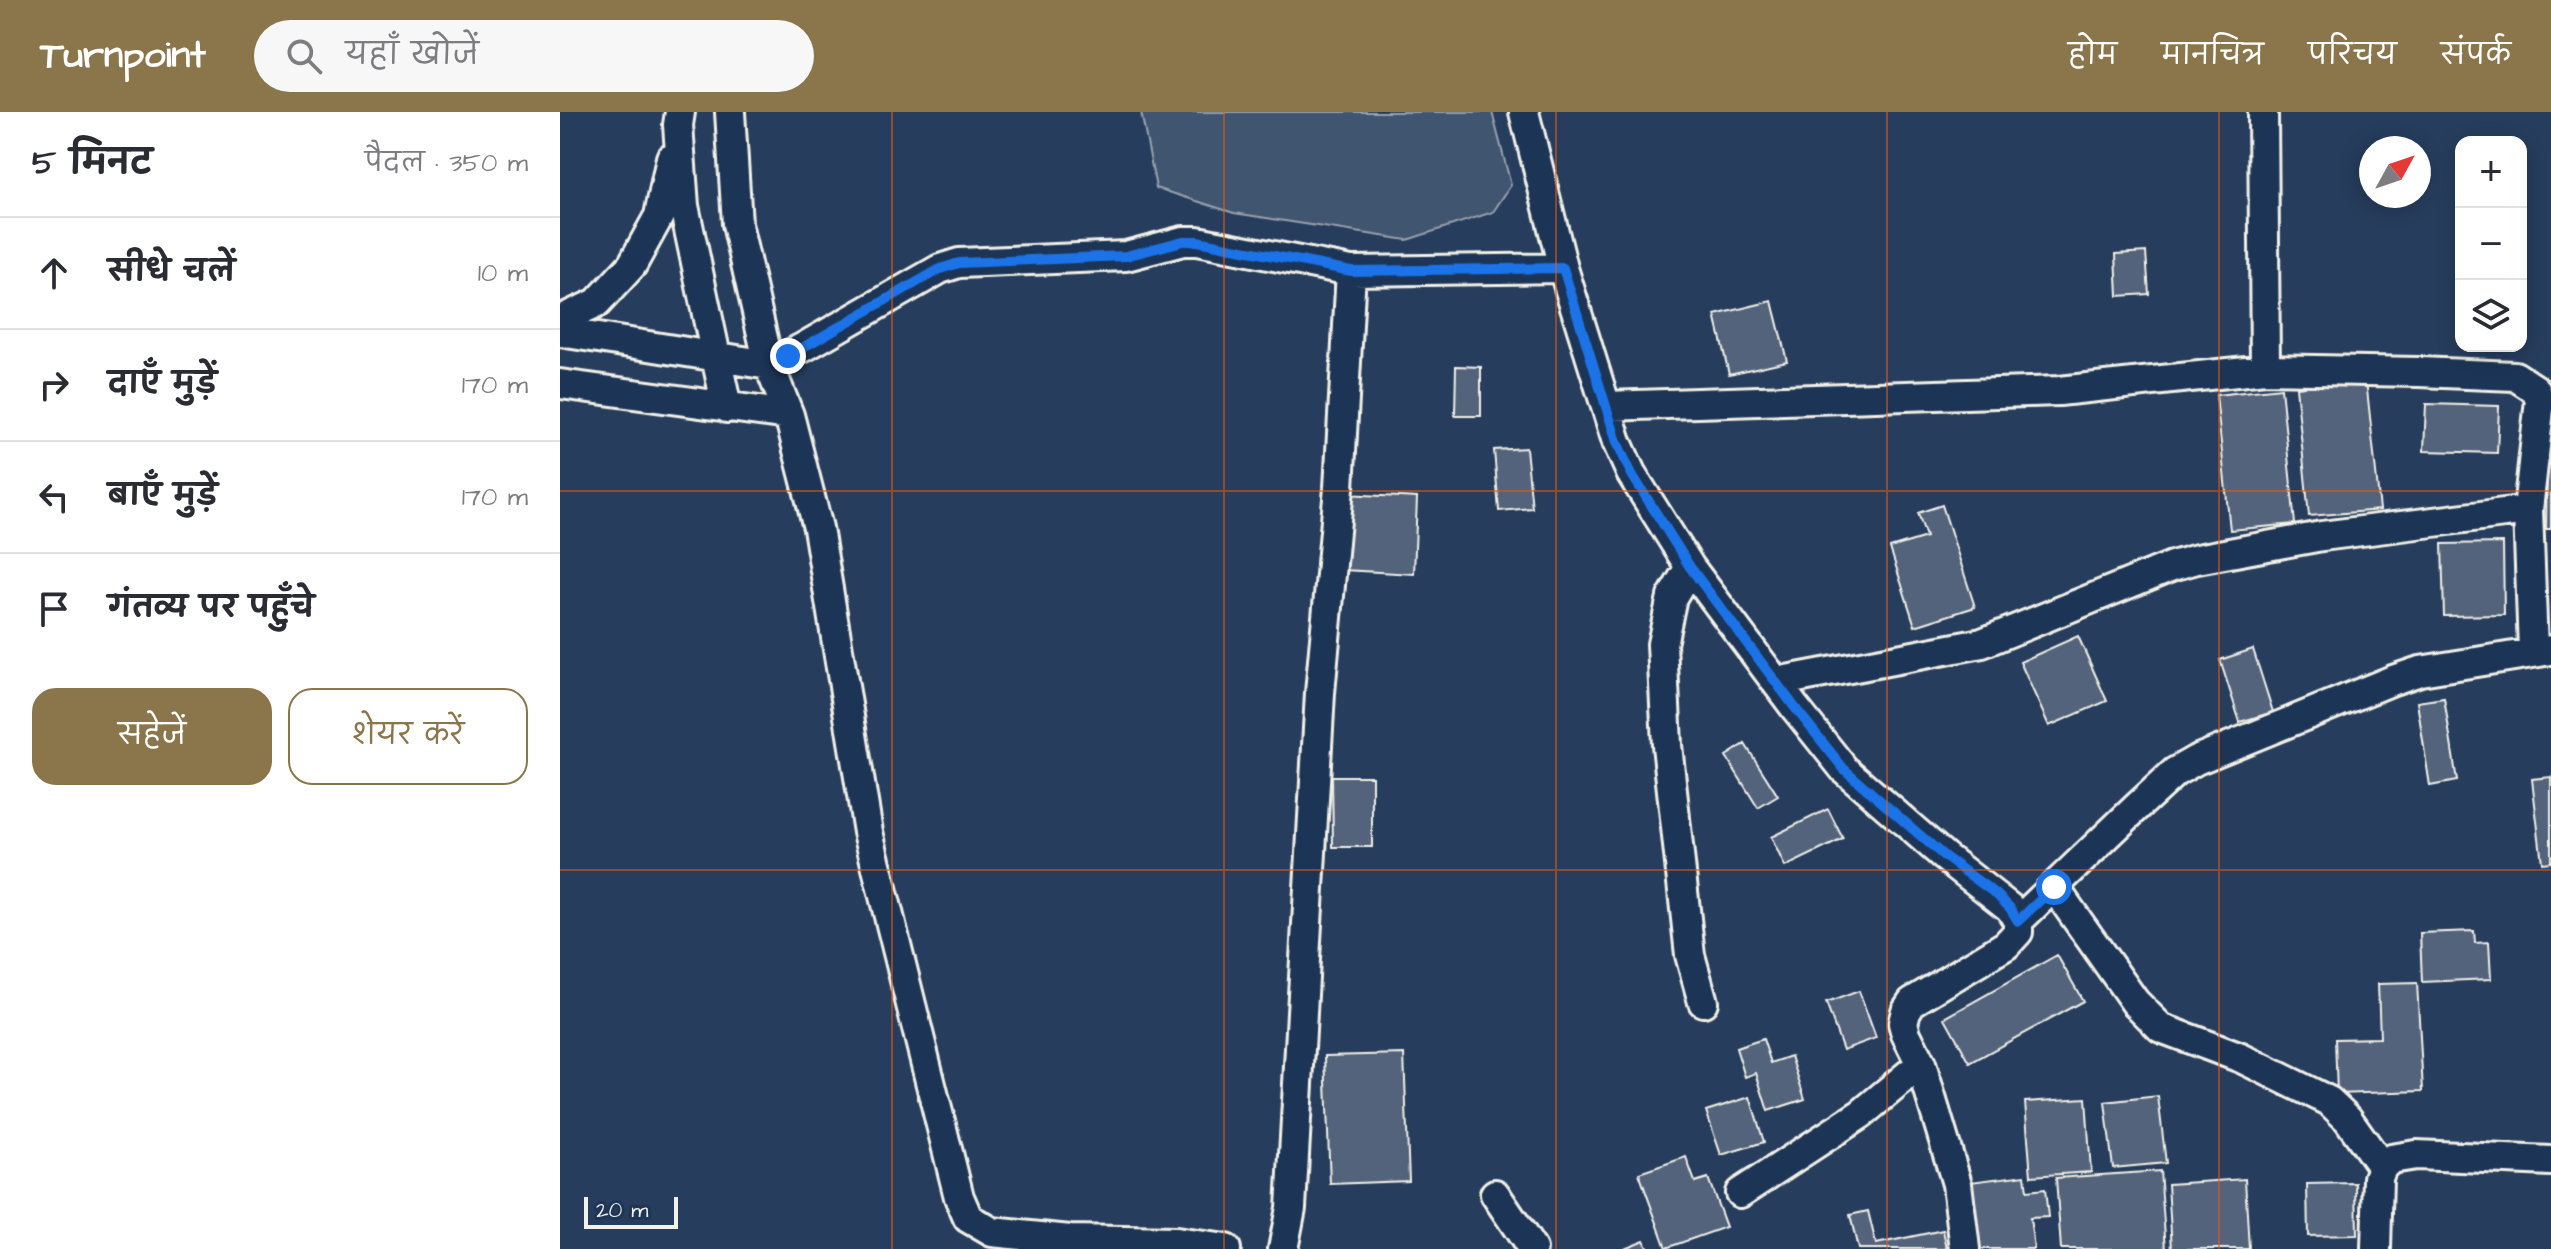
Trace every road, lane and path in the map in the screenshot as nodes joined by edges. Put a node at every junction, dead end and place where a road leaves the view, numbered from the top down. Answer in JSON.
{"nodes":[{"id":1,"x":730,"y":112,"type":"edge"},
{"id":2,"x":1524,"y":112,"type":"edge"},
{"id":3,"x":2263,"y":112,"type":"edge"},
{"id":4,"x":679,"y":118,"type":"edge"},
{"id":5,"x":1563,"y":268,"type":"junction"},
{"id":6,"x":1351,"y":271,"type":"junction"},
{"id":7,"x":560,"y":320,"type":"edge"},
{"id":8,"x":560,"y":332,"type":"edge"},
{"id":9,"x":716,"y":356,"type":"junction"},
{"id":10,"x":769,"y":365,"type":"junction"},
{"id":11,"x":2265,"y":369,"type":"junction"},
{"id":12,"x":560,"y":384,"type":"edge"},
{"id":13,"x":2546,"y":394,"type":"edge"},
{"id":14,"x":1606,"y":406,"type":"junction"},
{"id":15,"x":727,"y":408,"type":"junction"},
{"id":16,"x":789,"y":415,"type":"junction"},
{"id":17,"x":2528,"y":510,"type":"junction"},
{"id":18,"x":1690,"y":567,"type":"junction"},
{"id":19,"x":2542,"y":650,"type":"edge"},
{"id":20,"x":1776,"y":682,"type":"junction"},
{"id":21,"x":2054,"y":887,"type":"junction"},
{"id":22,"x":2018,"y":921,"type":"junction"},
{"id":23,"x":1703,"y":1002,"type":"dead end"},
{"id":24,"x":1921,"y":1064,"type":"junction"},
{"id":25,"x":2551,"y":1161,"type":"edge"},
{"id":26,"x":2382,"y":1167,"type":"junction"},
{"id":27,"x":1740,"y":1193,"type":"dead end"},
{"id":28,"x":1495,"y":1194,"type":"dead end"},
{"id":29,"x":1226,"y":1249,"type":"edge"},
{"id":30,"x":1283,"y":1249,"type":"edge"},
{"id":31,"x":1532,"y":1249,"type":"edge"},
{"id":32,"x":1965,"y":1249,"type":"edge"},
{"id":33,"x":2376,"y":1249,"type":"edge"}],
"edges":[{"from":1,"to":10,"type":"street"},
{"from":2,"to":5,"type":"street"},
{"from":3,"to":11,"type":"street"},
{"from":4,"to":7,"type":"street"},
{"from":4,"to":9,"type":"street"},
{"from":5,"to":6,"type":"street"},
{"from":5,"to":14,"type":"street"},
{"from":6,"to":10,"type":"street"},
{"from":6,"to":30,"type":"street"},
{"from":8,"to":9,"type":"street"},
{"from":9,"to":10,"type":"street"},
{"from":9,"to":15,"type":"street"},
{"from":10,"to":16,"type":"street"},
{"from":11,"to":13,"type":"street"},
{"from":11,"to":14,"type":"street"},
{"from":12,"to":15,"type":"street"},
{"from":13,"to":17,"type":"street"},
{"from":14,"to":18,"type":"street"},
{"from":15,"to":16,"type":"street"},
{"from":16,"to":29,"type":"street"},
{"from":17,"to":19,"type":"street"},
{"from":17,"to":20,"type":"street"},
{"from":18,"to":20,"type":"street"},
{"from":18,"to":23,"type":"street"},
{"from":19,"to":21,"type":"street"},
{"from":20,"to":22,"type":"street"},
{"from":21,"to":22,"type":"street"},
{"from":21,"to":26,"type":"street"},
{"from":22,"to":24,"type":"street"},
{"from":24,"to":27,"type":"street"},
{"from":24,"to":32,"type":"street"},
{"from":25,"to":26,"type":"street"},
{"from":26,"to":33,"type":"street"},
{"from":28,"to":31,"type":"street"}]}
